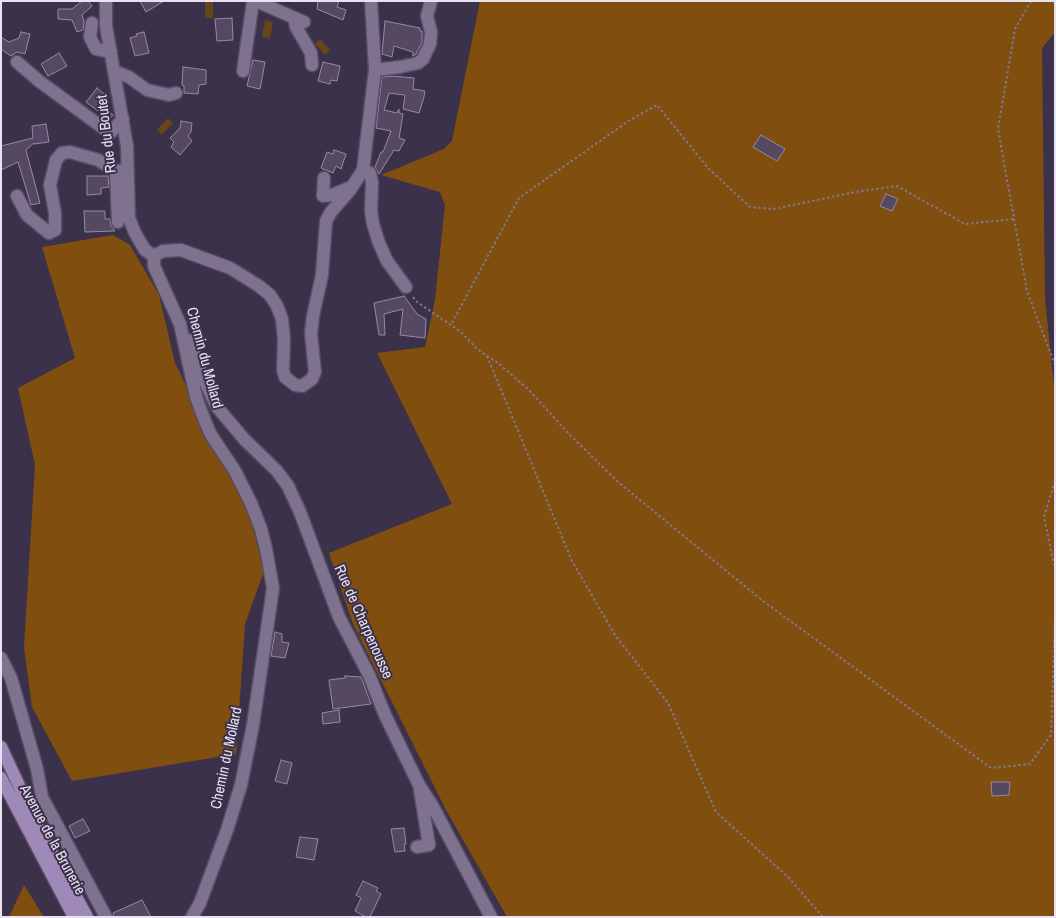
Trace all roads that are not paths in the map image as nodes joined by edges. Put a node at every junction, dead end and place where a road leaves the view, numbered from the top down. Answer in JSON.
{"nodes":[{"id":1,"x":106,"y":1,"type":"edge"},
{"id":2,"x":254,"y":1,"type":"edge"},
{"id":3,"x":431,"y":1,"type":"edge"},
{"id":4,"x":372,"y":2,"type":"edge"},
{"id":5,"x":92,"y":23,"type":"dead end"},
{"id":6,"x":110,"y":52,"type":"junction"},
{"id":7,"x":17,"y":62,"type":"dead end"},
{"id":8,"x":312,"y":65,"type":"dead end"},
{"id":9,"x":375,"y":70,"type":"junction"},
{"id":10,"x":243,"y":71,"type":"dead end"},
{"id":11,"x":116,"y":72,"type":"junction"},
{"id":12,"x":176,"y":93,"type":"dead end"},
{"id":13,"x":123,"y":120,"type":"junction"},
{"id":14,"x":122,"y":170,"type":"junction"},
{"id":15,"x":363,"y":170,"type":"junction"},
{"id":16,"x":324,"y":178,"type":"dead end"},
{"id":17,"x":353,"y":186,"type":"junction"},
{"id":18,"x":16,"y":196,"type":"dead end"},
{"id":19,"x":118,"y":222,"type":"dead end"},
{"id":20,"x":154,"y":256,"type":"junction"},
{"id":21,"x":406,"y":288,"type":"road end"},
{"id":22,"x":180,"y":324,"type":"junction"},
{"id":23,"x":1,"y":658,"type":"edge"},
{"id":24,"x":1,"y":747,"type":"edge"},
{"id":25,"x":1,"y":778,"type":"edge"},
{"id":26,"x":420,"y":785,"type":"junction"},
{"id":27,"x":417,"y":847,"type":"dead end"},
{"id":28,"x":74,"y":917,"type":"edge"},
{"id":29,"x":87,"y":917,"type":"edge"},
{"id":30,"x":106,"y":917,"type":"edge"},
{"id":31,"x":192,"y":917,"type":"edge"},
{"id":32,"x":491,"y":917,"type":"edge"}],
"edges":[{"from":1,"to":6,"type":"street","name":"Rue du Boutet"},
{"from":2,"to":8,"type":"street"},
{"from":2,"to":10,"type":"street"},
{"from":3,"to":9,"type":"street"},
{"from":4,"to":9,"type":"street"},
{"from":5,"to":6,"type":"street"},
{"from":6,"to":11,"type":"street","name":"Rue du Boutet"},
{"from":7,"to":13,"type":"street"},
{"from":9,"to":15,"type":"street"},
{"from":11,"to":12,"type":"street"},
{"from":11,"to":13,"type":"street","name":"Rue du Boutet"},
{"from":13,"to":14,"type":"street","name":"Rue du Boutet"},
{"from":14,"to":18,"type":"street"},
{"from":14,"to":19,"type":"street"},
{"from":14,"to":20,"type":"street","name":"Rue du Boutet"},
{"from":15,"to":17,"type":"street"},
{"from":15,"to":21,"type":"street"},
{"from":16,"to":17,"type":"street"},
{"from":17,"to":20,"type":"street"},
{"from":20,"to":22,"type":"street","name":"Chemin du Mollard"},
{"from":22,"to":26,"type":"street","name":"Rue de Charpenousse"},
{"from":22,"to":31,"type":"street","name":"Chemin du Mollard"},
{"from":23,"to":30,"type":"street"},
{"from":24,"to":29,"type":"main road"},
{"from":25,"to":28,"type":"main road","name":"Avenue de la Brunerie"},
{"from":26,"to":27,"type":"street"},
{"from":26,"to":32,"type":"street","name":"Rue de Charpenousse"}]}
